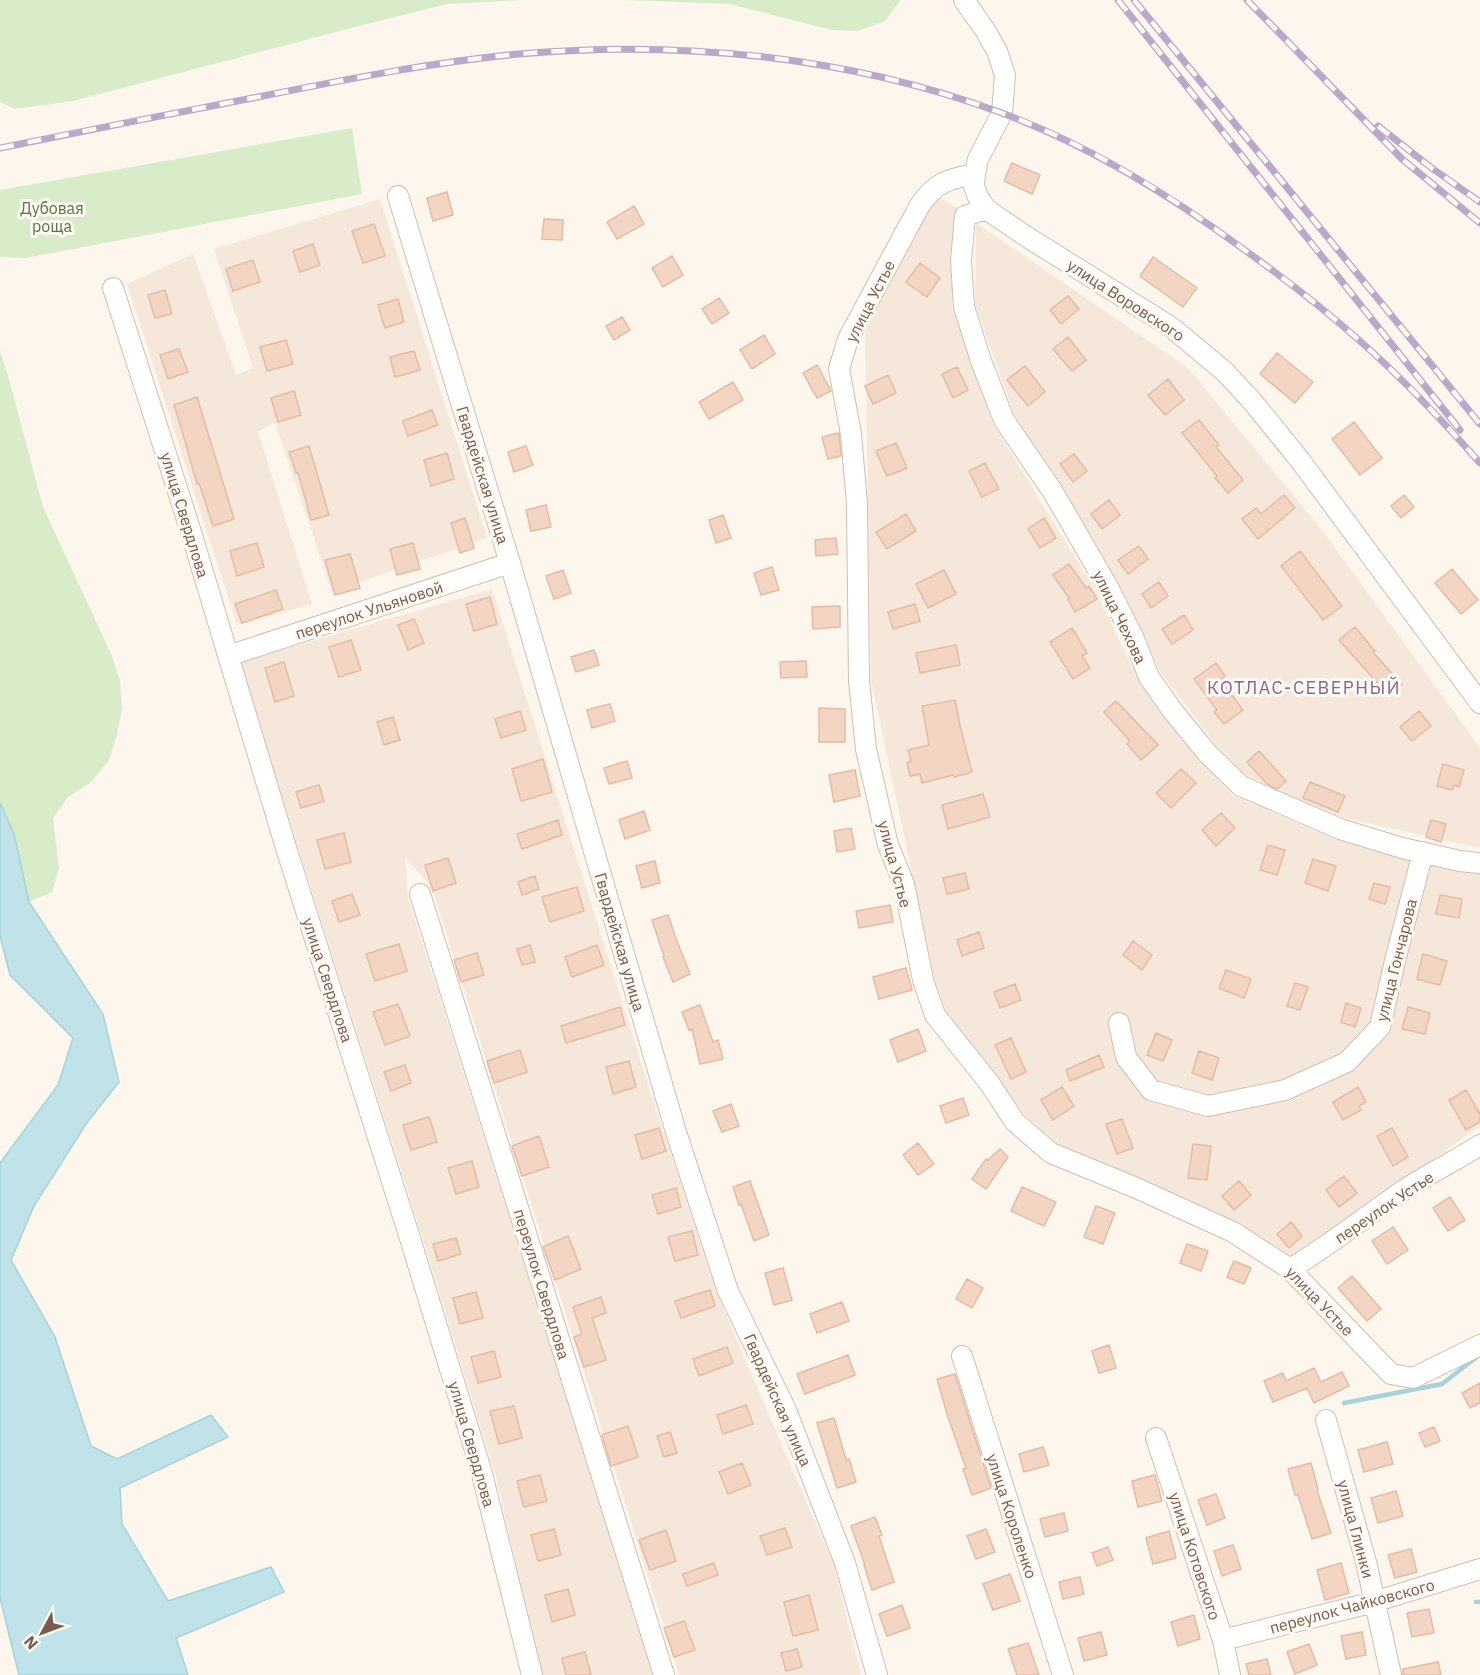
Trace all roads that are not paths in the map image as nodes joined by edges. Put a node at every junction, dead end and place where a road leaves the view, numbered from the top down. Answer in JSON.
{"nodes":[{"id":1,"x":964,"y":0,"type":"edge"},
{"id":2,"x":975,"y":174,"type":"junction"},
{"id":3,"x":398,"y":196,"type":"dead end"},
{"id":4,"x":986,"y":209,"type":"junction"},
{"id":5,"x":113,"y":288,"type":"dead end"},
{"id":6,"x":510,"y":563,"type":"junction"},
{"id":7,"x":228,"y":656,"type":"junction"},
{"id":8,"x":1480,"y":703,"type":"edge"},
{"id":9,"x":1423,"y":852,"type":"junction"},
{"id":10,"x":1480,"y":863,"type":"edge"},
{"id":11,"x":420,"y":894,"type":"dead end"},
{"id":12,"x":1119,"y":1023,"type":"dead end"},
{"id":13,"x":1480,"y":1145,"type":"edge"},
{"id":14,"x":1290,"y":1269,"type":"junction"},
{"id":15,"x":1480,"y":1345,"type":"edge"},
{"id":16,"x":962,"y":1356,"type":"dead end"},
{"id":17,"x":1326,"y":1419,"type":"dead end"},
{"id":18,"x":1156,"y":1438,"type":"dead end"},
{"id":19,"x":1480,"y":1569,"type":"edge"},
{"id":20,"x":1374,"y":1602,"type":"junction"},
{"id":21,"x":1223,"y":1640,"type":"junction"},
{"id":22,"x":532,"y":1675,"type":"edge"},
{"id":23,"x":664,"y":1675,"type":"edge"},
{"id":24,"x":877,"y":1675,"type":"edge"},
{"id":25,"x":1063,"y":1675,"type":"edge"},
{"id":26,"x":1230,"y":1675,"type":"edge"},
{"id":27,"x":1391,"y":1675,"type":"edge"}],
"edges":[{"from":1,"to":2,"type":"street"},
{"from":2,"to":4,"type":"street"},
{"from":2,"to":14,"type":"street","name":"улица Устье"},
{"from":3,"to":6,"type":"street","name":"Гвардейская улица"},
{"from":4,"to":8,"type":"street","name":"улица Воровского"},
{"from":4,"to":9,"type":"street","name":"улица Чехова"},
{"from":5,"to":7,"type":"street","name":"улица Свердлова"},
{"from":6,"to":7,"type":"street","name":"переулок Ульяновой"},
{"from":6,"to":24,"type":"street","name":"Гвардейская улица"},
{"from":7,"to":22,"type":"street","name":"улица Свердлова"},
{"from":9,"to":10,"type":"street","name":"улица Чехова"},
{"from":9,"to":12,"type":"street","name":"улица Гончарова"},
{"from":11,"to":23,"type":"street","name":"переулок Свердлова"},
{"from":13,"to":14,"type":"street","name":"переулок Устье"},
{"from":14,"to":15,"type":"street","name":"улица Устье"},
{"from":16,"to":25,"type":"street","name":"улица Короленко"},
{"from":17,"to":20,"type":"street","name":"улица Глинки"},
{"from":18,"to":21,"type":"street","name":"улица Котовского"},
{"from":19,"to":20,"type":"street","name":"переулок Чайковского"},
{"from":20,"to":21,"type":"street","name":"переулок Чайковского"},
{"from":20,"to":27,"type":"street","name":"улица Глинки"},
{"from":21,"to":26,"type":"street","name":"улица Котовского"}]}
